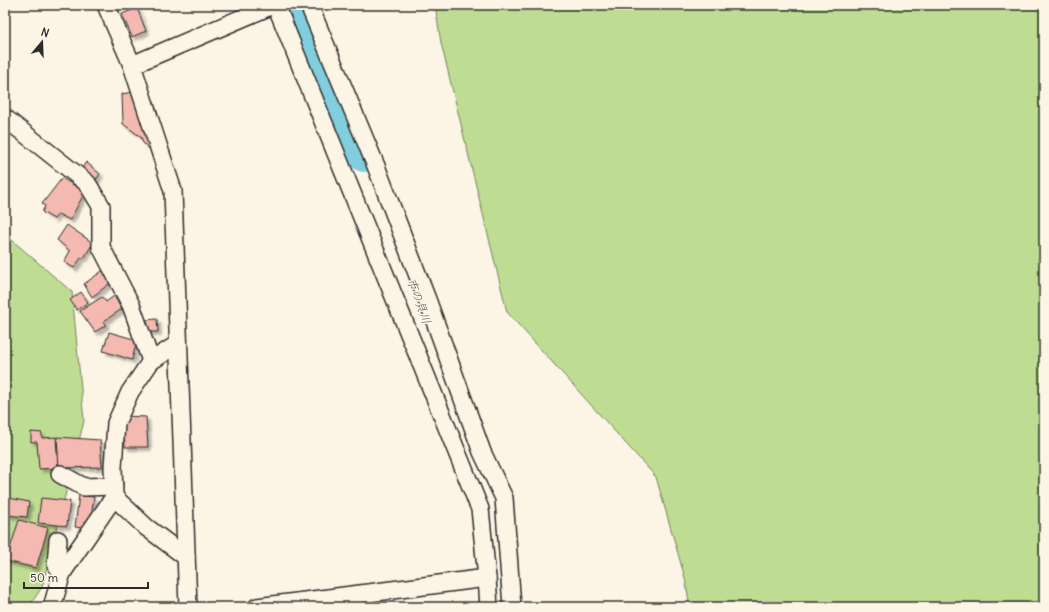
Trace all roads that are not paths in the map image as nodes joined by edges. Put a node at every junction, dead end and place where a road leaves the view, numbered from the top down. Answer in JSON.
{"nodes":[{"id":1,"x":106,"y":5,"type":"edge"},
{"id":2,"x":275,"y":5,"type":"edge"},
{"id":3,"x":309,"y":5,"type":"edge"},
{"id":4,"x":132,"y":65,"type":"junction"},
{"id":5,"x":5,"y":118,"type":"edge"},
{"id":6,"x":89,"y":211,"type":"dead end"},
{"id":7,"x":101,"y":247,"type":"junction"},
{"id":8,"x":178,"y":344,"type":"junction"},
{"id":9,"x":151,"y":361,"type":"junction"},
{"id":10,"x":60,"y":474,"type":"dead end"},
{"id":11,"x":114,"y":492,"type":"junction"},
{"id":12,"x":58,"y":540,"type":"dead end"},
{"id":13,"x":186,"y":557,"type":"junction"},
{"id":14,"x":62,"y":573,"type":"junction"},
{"id":15,"x":487,"y":578,"type":"junction"},
{"id":16,"x":52,"y":607,"type":"edge"},
{"id":17,"x":188,"y":607,"type":"edge"},
{"id":18,"x":257,"y":607,"type":"edge"},
{"id":19,"x":489,"y":607,"type":"edge"},
{"id":20,"x":512,"y":607,"type":"edge"}],
"edges":[{"from":1,"to":4,"type":"street"},
{"from":2,"to":4,"type":"street"},
{"from":2,"to":15,"type":"street"},
{"from":3,"to":20,"type":"street"},
{"from":4,"to":8,"type":"street"},
{"from":5,"to":7,"type":"street"},
{"from":6,"to":7,"type":"street"},
{"from":7,"to":9,"type":"street"},
{"from":8,"to":9,"type":"street"},
{"from":8,"to":13,"type":"street"},
{"from":9,"to":11,"type":"street"},
{"from":10,"to":11,"type":"street"},
{"from":11,"to":13,"type":"street"},
{"from":11,"to":14,"type":"street"},
{"from":12,"to":14,"type":"street"},
{"from":13,"to":17,"type":"street"},
{"from":14,"to":16,"type":"street"},
{"from":15,"to":18,"type":"street"},
{"from":15,"to":19,"type":"street"}]}
